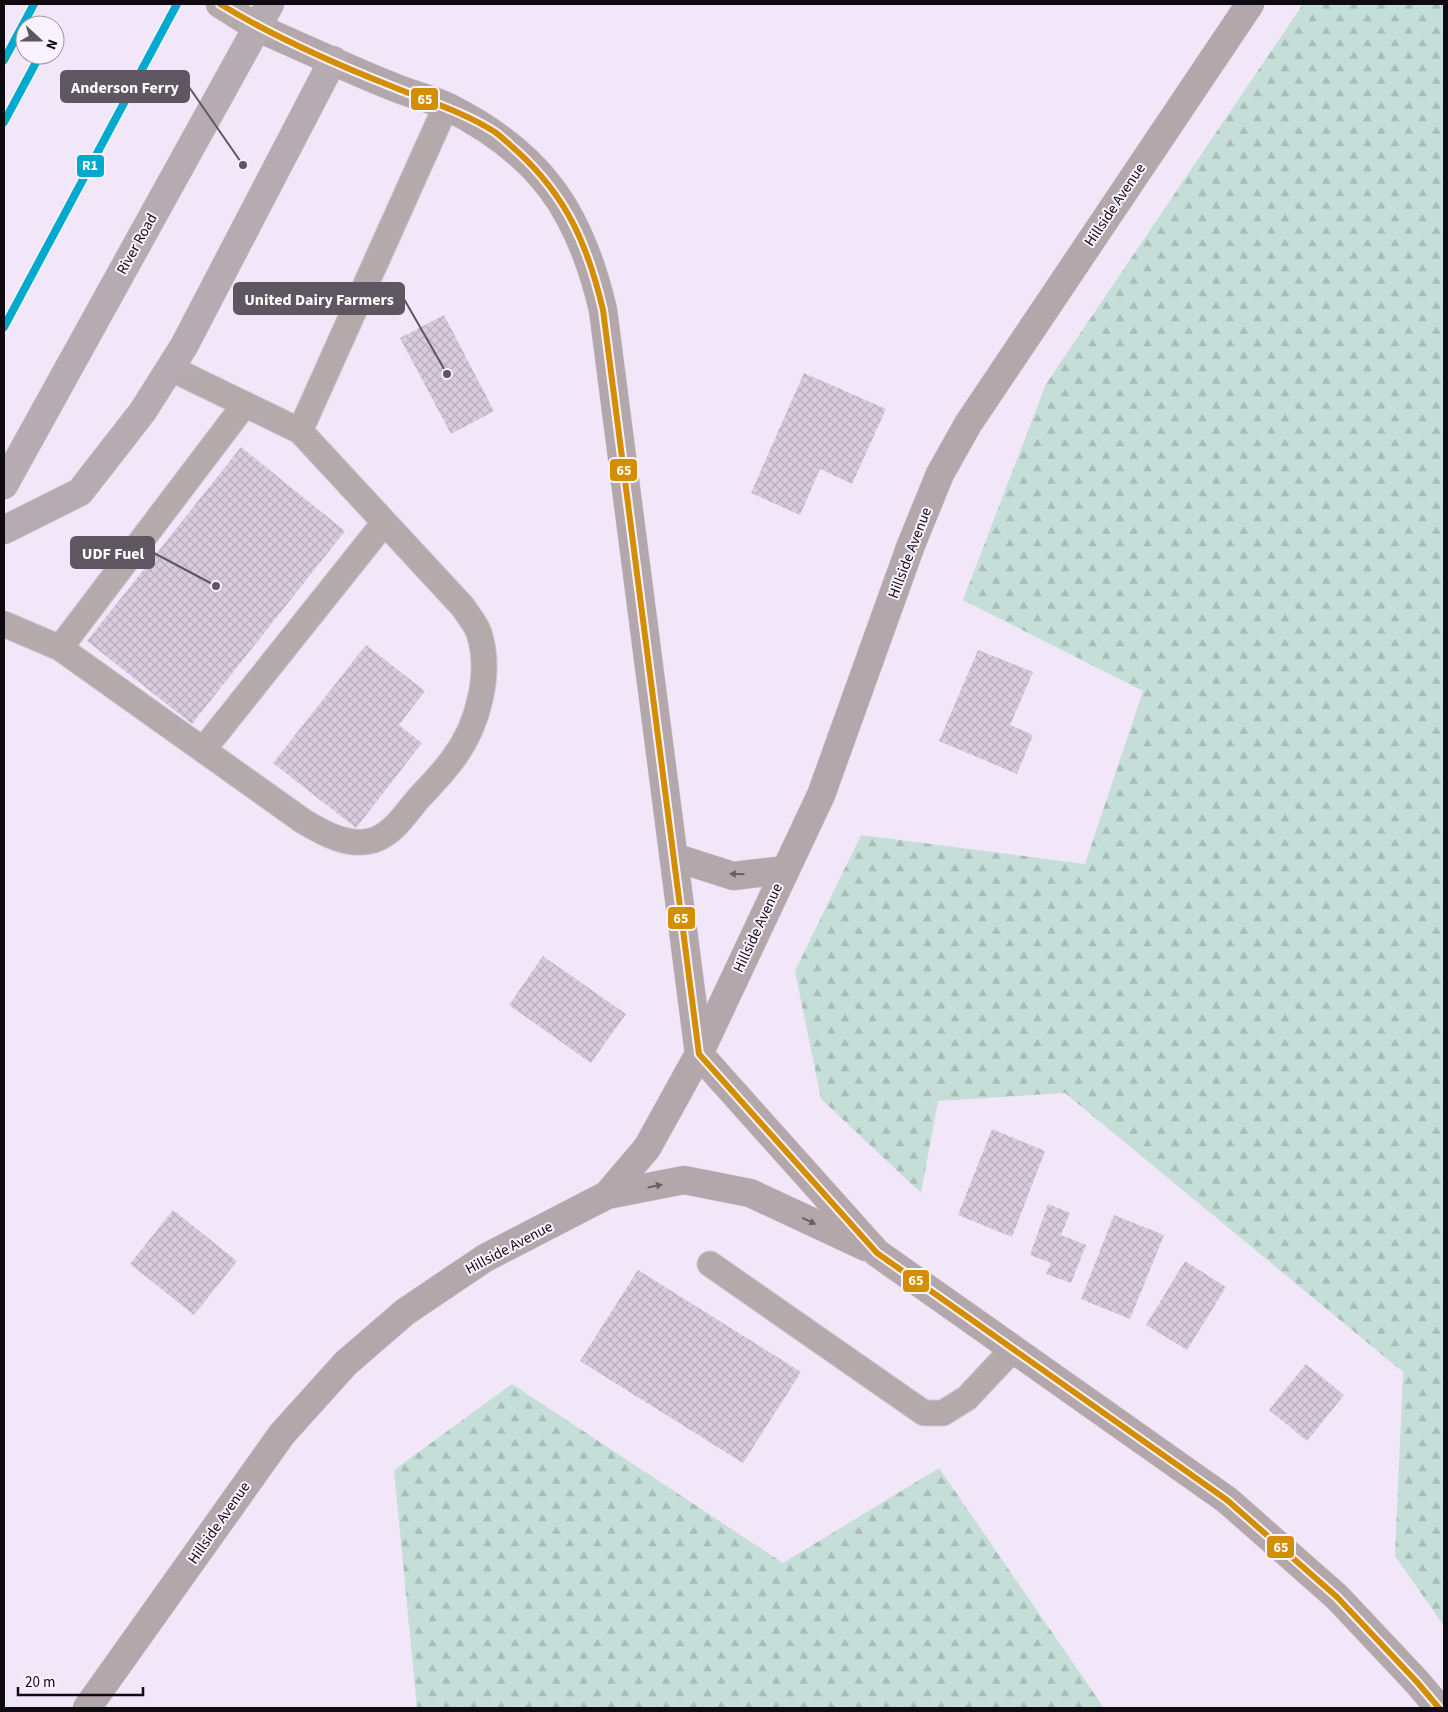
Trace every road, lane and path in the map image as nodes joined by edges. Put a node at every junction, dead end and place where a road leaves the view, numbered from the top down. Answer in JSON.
{"nodes":[{"id":1,"x":220,"y":4,"type":"edge"},
{"id":2,"x":1250,"y":4,"type":"edge"},
{"id":3,"x":264,"y":16,"type":"edge"},
{"id":4,"x":333,"y":60,"type":"junction"},
{"id":5,"x":446,"y":106,"type":"junction"},
{"id":6,"x":170,"y":368,"type":"junction"},
{"id":7,"x":245,"y":404,"type":"junction"},
{"id":8,"x":300,"y":431,"type":"junction"},
{"id":9,"x":4,"y":485,"type":"edge"},
{"id":10,"x":384,"y":522,"type":"junction"},
{"id":11,"x":4,"y":530,"type":"edge"},
{"id":12,"x":4,"y":624,"type":"edge"},
{"id":13,"x":60,"y":648,"type":"junction"},
{"id":14,"x":203,"y":750,"type":"junction"},
{"id":15,"x":674,"y":857,"type":"junction"},
{"id":16,"x":785,"y":870,"type":"junction"},
{"id":17,"x":699,"y":1054,"type":"junction"},
{"id":18,"x":607,"y":1195,"type":"junction"},
{"id":19,"x":877,"y":1253,"type":"junction"},
{"id":20,"x":710,"y":1264,"type":"dead end"},
{"id":21,"x":1013,"y":1349,"type":"junction"},
{"id":22,"x":87,"y":1708,"type":"edge"},
{"id":23,"x":1439,"y":1708,"type":"edge"}],
"edges":[{"from":1,"to":3,"type":"street"},
{"from":2,"to":16,"type":"street","name":"Hillside Avenue"},
{"from":3,"to":4,"type":"street"},
{"from":3,"to":9,"type":"main road","name":"River Road"},
{"from":4,"to":5,"type":"street"},
{"from":4,"to":6,"type":"main road"},
{"from":5,"to":8,"type":"lane"},
{"from":5,"to":15,"type":"street"},
{"from":6,"to":7,"type":"lane"},
{"from":6,"to":11,"type":"main road"},
{"from":7,"to":8,"type":"lane"},
{"from":7,"to":13,"type":"lane"},
{"from":8,"to":10,"type":"lane"},
{"from":10,"to":14,"type":"lane"},
{"from":10,"to":14,"type":"lane"},
{"from":12,"to":13,"type":"lane"},
{"from":13,"to":14,"type":"lane"},
{"from":16,"to":15,"type":"street","one_way":true},
{"from":15,"to":17,"type":"street"},
{"from":16,"to":17,"type":"street","name":"Hillside Avenue"},
{"from":17,"to":18,"type":"street","name":"Hillside Avenue"},
{"from":17,"to":19,"type":"street"},
{"from":18,"to":19,"type":"street","one_way":true},
{"from":18,"to":22,"type":"street","name":"Hillside Avenue"},
{"from":19,"to":21,"type":"street"},
{"from":20,"to":21,"type":"lane"},
{"from":21,"to":23,"type":"street"}]}
